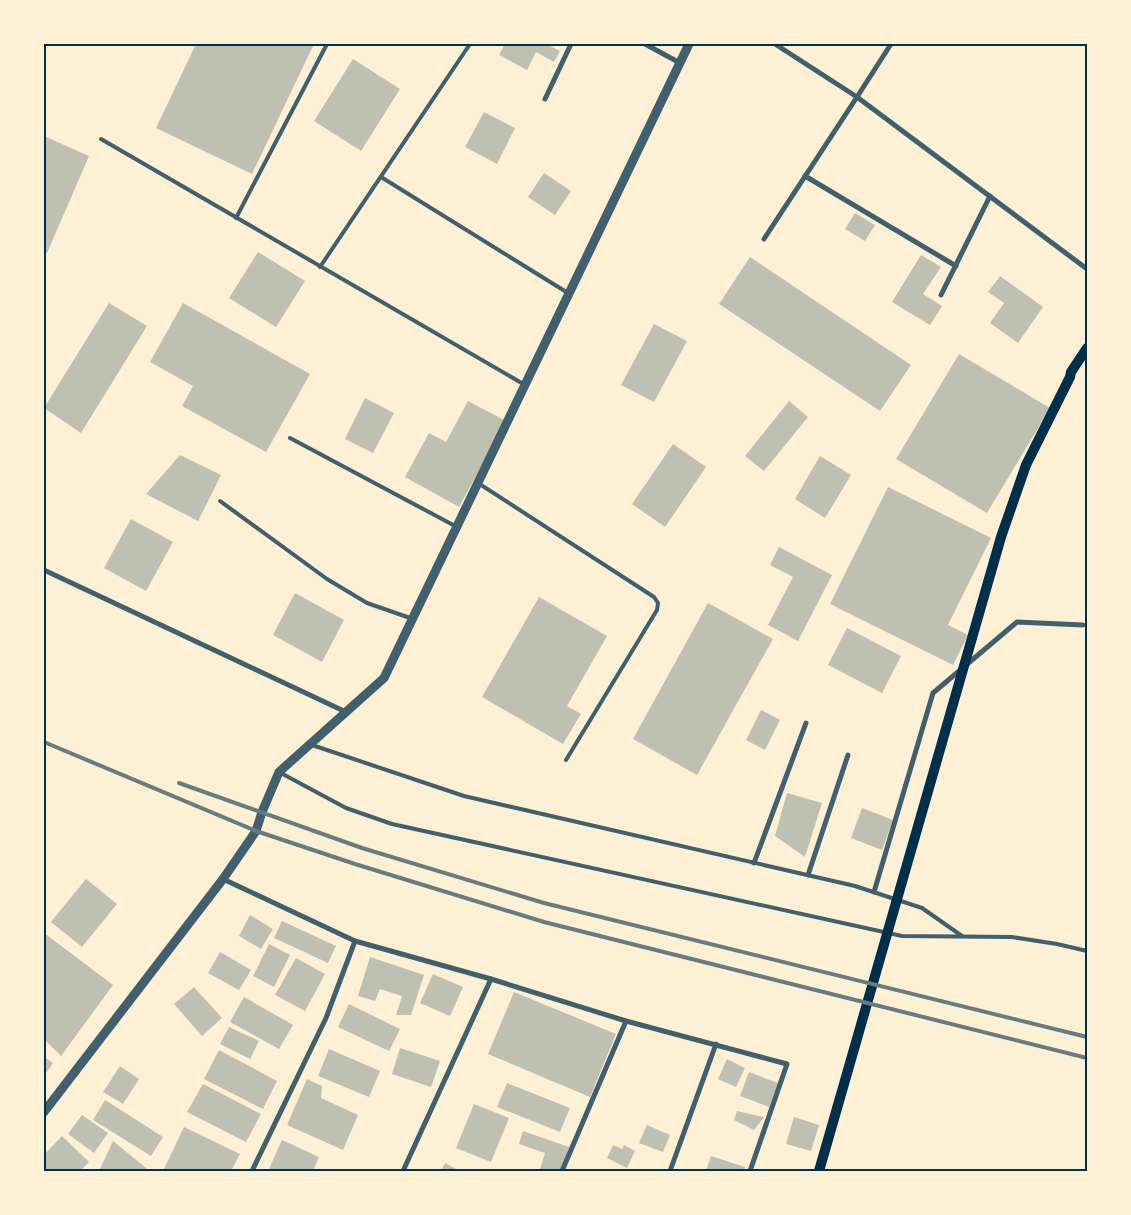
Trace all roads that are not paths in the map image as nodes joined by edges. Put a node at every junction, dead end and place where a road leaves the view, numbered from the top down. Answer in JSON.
{"nodes":[{"id":1,"x":327,"y":44,"type":"edge"},
{"id":2,"x":470,"y":44,"type":"edge"},
{"id":3,"x":571,"y":44,"type":"edge"},
{"id":4,"x":645,"y":44,"type":"edge"},
{"id":5,"x":689,"y":44,"type":"edge"},
{"id":6,"x":775,"y":44,"type":"edge"},
{"id":7,"x":891,"y":44,"type":"edge"},
{"id":8,"x":680,"y":63,"type":"junction"},
{"id":9,"x":857,"y":97,"type":"junction"},
{"id":10,"x":545,"y":99,"type":"dead end"},
{"id":11,"x":101,"y":139,"type":"dead end"},
{"id":12,"x":805,"y":176,"type":"junction"},
{"id":13,"x":381,"y":177,"type":"junction"},
{"id":14,"x":990,"y":196,"type":"junction"},
{"id":15,"x":236,"y":218,"type":"junction"},
{"id":16,"x":764,"y":239,"type":"dead end"},
{"id":17,"x":956,"y":266,"type":"junction"},
{"id":18,"x":320,"y":267,"type":"junction"},
{"id":19,"x":1087,"y":268,"type":"edge"},
{"id":20,"x":569,"y":294,"type":"junction"},
{"id":21,"x":941,"y":295,"type":"dead end"},
{"id":22,"x":1087,"y":348,"type":"edge"},
{"id":23,"x":525,"y":385,"type":"junction"},
{"id":24,"x":290,"y":438,"type":"dead end"},
{"id":25,"x":478,"y":483,"type":"junction"},
{"id":26,"x":220,"y":501,"type":"dead end"},
{"id":27,"x":457,"y":527,"type":"junction"},
{"id":28,"x":44,"y":570,"type":"edge"},
{"id":29,"x":413,"y":619,"type":"junction"},
{"id":30,"x":1085,"y":626,"type":"edge"},
{"id":31,"x":346,"y":712,"type":"junction"},
{"id":32,"x":806,"y":722,"type":"dead end"},
{"id":33,"x":310,"y":744,"type":"junction"},
{"id":34,"x":848,"y":755,"type":"dead end"},
{"id":35,"x":566,"y":760,"type":"dead end"},
{"id":36,"x":280,"y":772,"type":"junction"},
{"id":37,"x":754,"y":863,"type":"junction"},
{"id":38,"x":808,"y":875,"type":"junction"},
{"id":39,"x":223,"y":879,"type":"junction"},
{"id":40,"x":874,"y":892,"type":"junction"},
{"id":41,"x":963,"y":936,"type":"junction"},
{"id":42,"x":355,"y":940,"type":"junction"},
{"id":43,"x":1087,"y":951,"type":"edge"},
{"id":44,"x":490,"y":979,"type":"junction"},
{"id":45,"x":626,"y":1021,"type":"junction"},
{"id":46,"x":716,"y":1044,"type":"junction"},
{"id":47,"x":44,"y":1112,"type":"edge"},
{"id":48,"x":252,"y":1171,"type":"edge"},
{"id":49,"x":403,"y":1171,"type":"edge"},
{"id":50,"x":562,"y":1171,"type":"edge"},
{"id":51,"x":670,"y":1171,"type":"edge"},
{"id":52,"x":750,"y":1171,"type":"edge"},
{"id":53,"x":819,"y":1171,"type":"edge"}],
"edges":[{"from":1,"to":15,"type":"lane"},
{"from":2,"to":13,"type":"lane"},
{"from":3,"to":10,"type":"street"},
{"from":4,"to":8,"type":"street"},
{"from":5,"to":8,"type":"street"},
{"from":6,"to":9,"type":"street"},
{"from":7,"to":9,"type":"street"},
{"from":8,"to":20,"type":"street"},
{"from":9,"to":12,"type":"street"},
{"from":9,"to":14,"type":"street"},
{"from":11,"to":15,"type":"lane"},
{"from":12,"to":16,"type":"street"},
{"from":12,"to":17,"type":"street"},
{"from":13,"to":18,"type":"lane"},
{"from":13,"to":20,"type":"lane"},
{"from":14,"to":17,"type":"street"},
{"from":14,"to":19,"type":"street"},
{"from":15,"to":18,"type":"lane"},
{"from":17,"to":21,"type":"street"},
{"from":18,"to":23,"type":"lane"},
{"from":20,"to":23,"type":"street"},
{"from":22,"to":53,"type":"main road"},
{"from":23,"to":25,"type":"street"},
{"from":24,"to":27,"type":"lane"},
{"from":25,"to":27,"type":"street"},
{"from":25,"to":35,"type":"lane"},
{"from":26,"to":29,"type":"lane"},
{"from":27,"to":29,"type":"street"},
{"from":28,"to":31,"type":"street"},
{"from":29,"to":31,"type":"street"},
{"from":30,"to":40,"type":"street"},
{"from":31,"to":33,"type":"street"},
{"from":32,"to":37,"type":"street"},
{"from":33,"to":36,"type":"street"},
{"from":33,"to":37,"type":"lane"},
{"from":34,"to":38,"type":"street"},
{"from":36,"to":39,"type":"street"},
{"from":36,"to":41,"type":"lane"},
{"from":37,"to":38,"type":"lane"},
{"from":38,"to":40,"type":"lane"},
{"from":39,"to":42,"type":"street"},
{"from":39,"to":47,"type":"street"},
{"from":40,"to":41,"type":"lane"},
{"from":41,"to":43,"type":"lane"},
{"from":42,"to":44,"type":"street"},
{"from":42,"to":48,"type":"street"},
{"from":44,"to":45,"type":"street"},
{"from":44,"to":49,"type":"street"},
{"from":45,"to":46,"type":"street"},
{"from":45,"to":50,"type":"street"},
{"from":46,"to":51,"type":"street"},
{"from":46,"to":52,"type":"street"}]}
